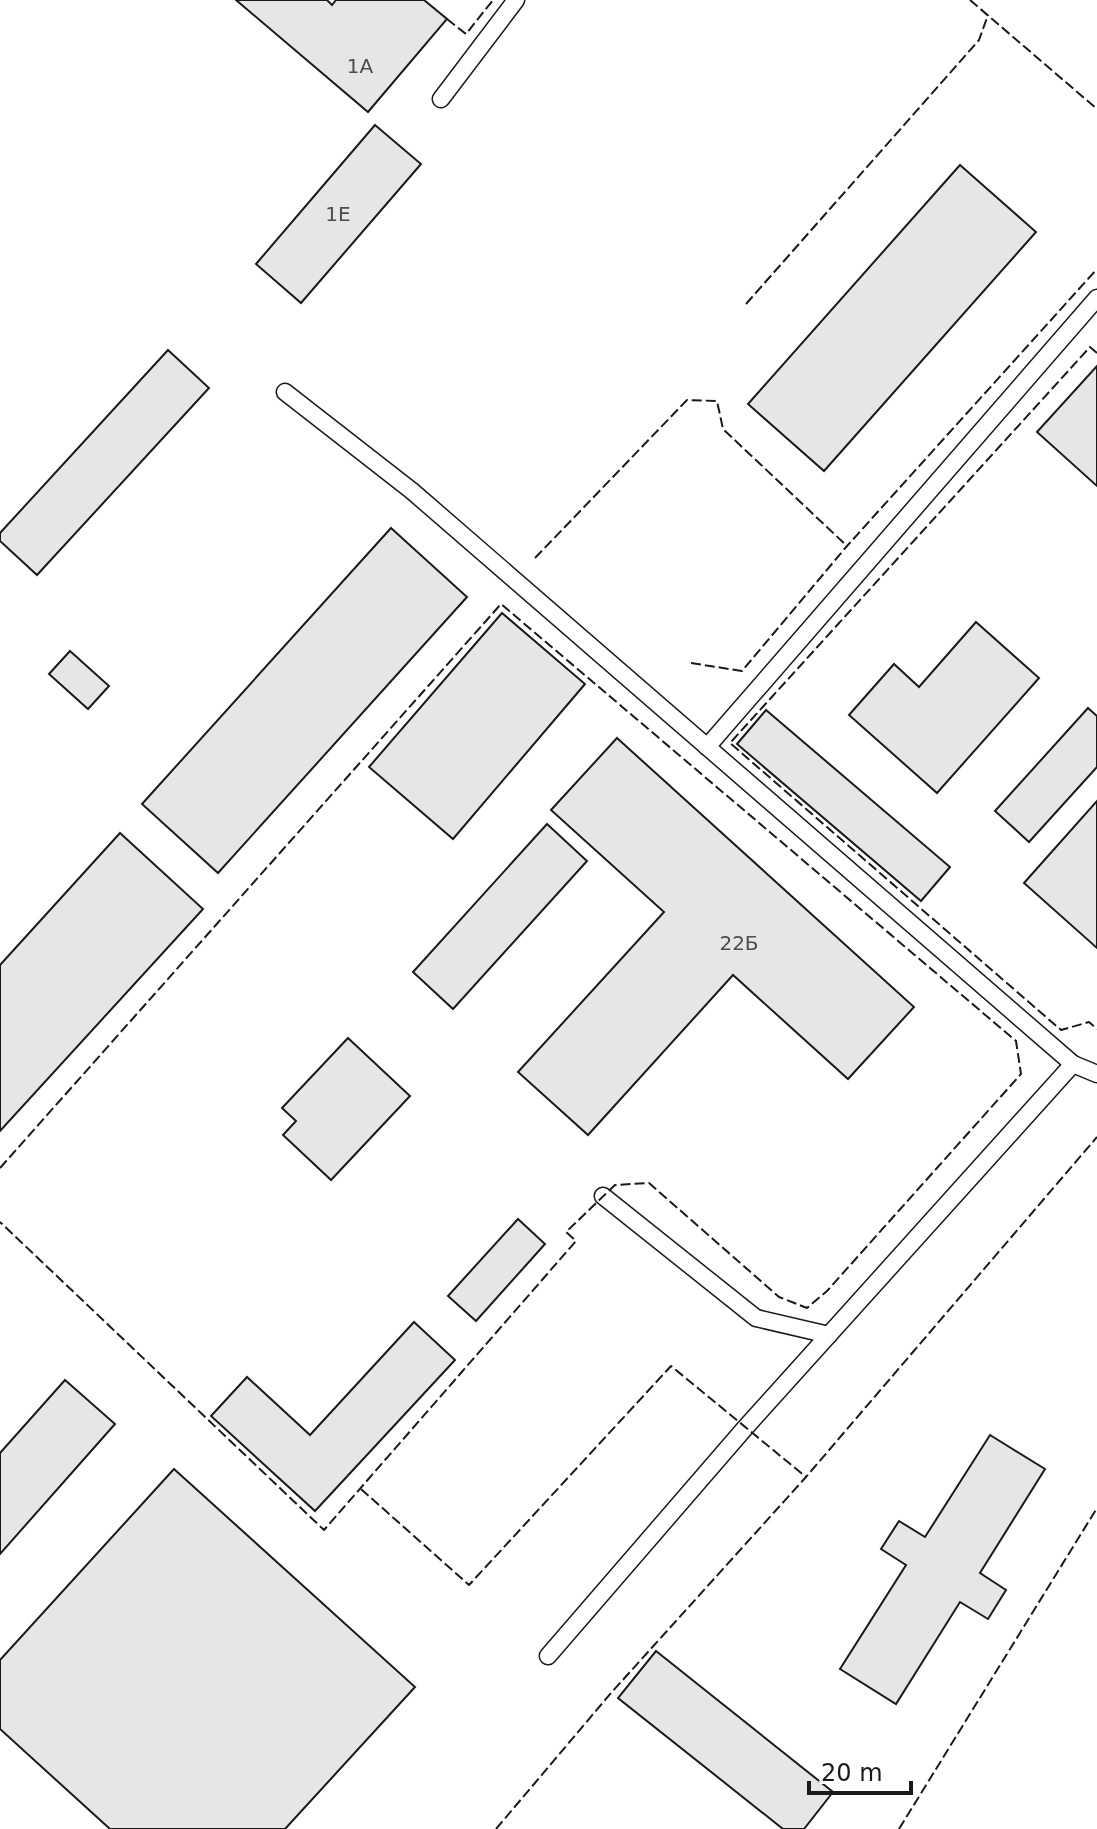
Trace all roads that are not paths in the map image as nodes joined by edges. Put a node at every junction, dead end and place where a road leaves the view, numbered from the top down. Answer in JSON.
{"nodes":[{"id":1,"x":516,"y":0,"type":"edge"},
{"id":2,"x":441,"y":99,"type":"dead end"},
{"id":3,"x":1097,"y":298,"type":"edge"},
{"id":4,"x":285,"y":392,"type":"dead end"},
{"id":5,"x":707,"y":747,"type":"junction"},
{"id":6,"x":1073,"y":1064,"type":"junction"},
{"id":7,"x":1097,"y":1074,"type":"edge"},
{"id":8,"x":603,"y":1196,"type":"dead end"},
{"id":9,"x":829,"y":1335,"type":"junction"},
{"id":10,"x":548,"y":1656,"type":"dead end"}],
"edges":[{"from":1,"to":2,"type":"lane"},
{"from":3,"to":5,"type":"lane"},
{"from":4,"to":5,"type":"lane"},
{"from":5,"to":6,"type":"lane"},
{"from":6,"to":7,"type":"lane"},
{"from":6,"to":9,"type":"lane"},
{"from":8,"to":9,"type":"lane"},
{"from":9,"to":10,"type":"lane"}]}
